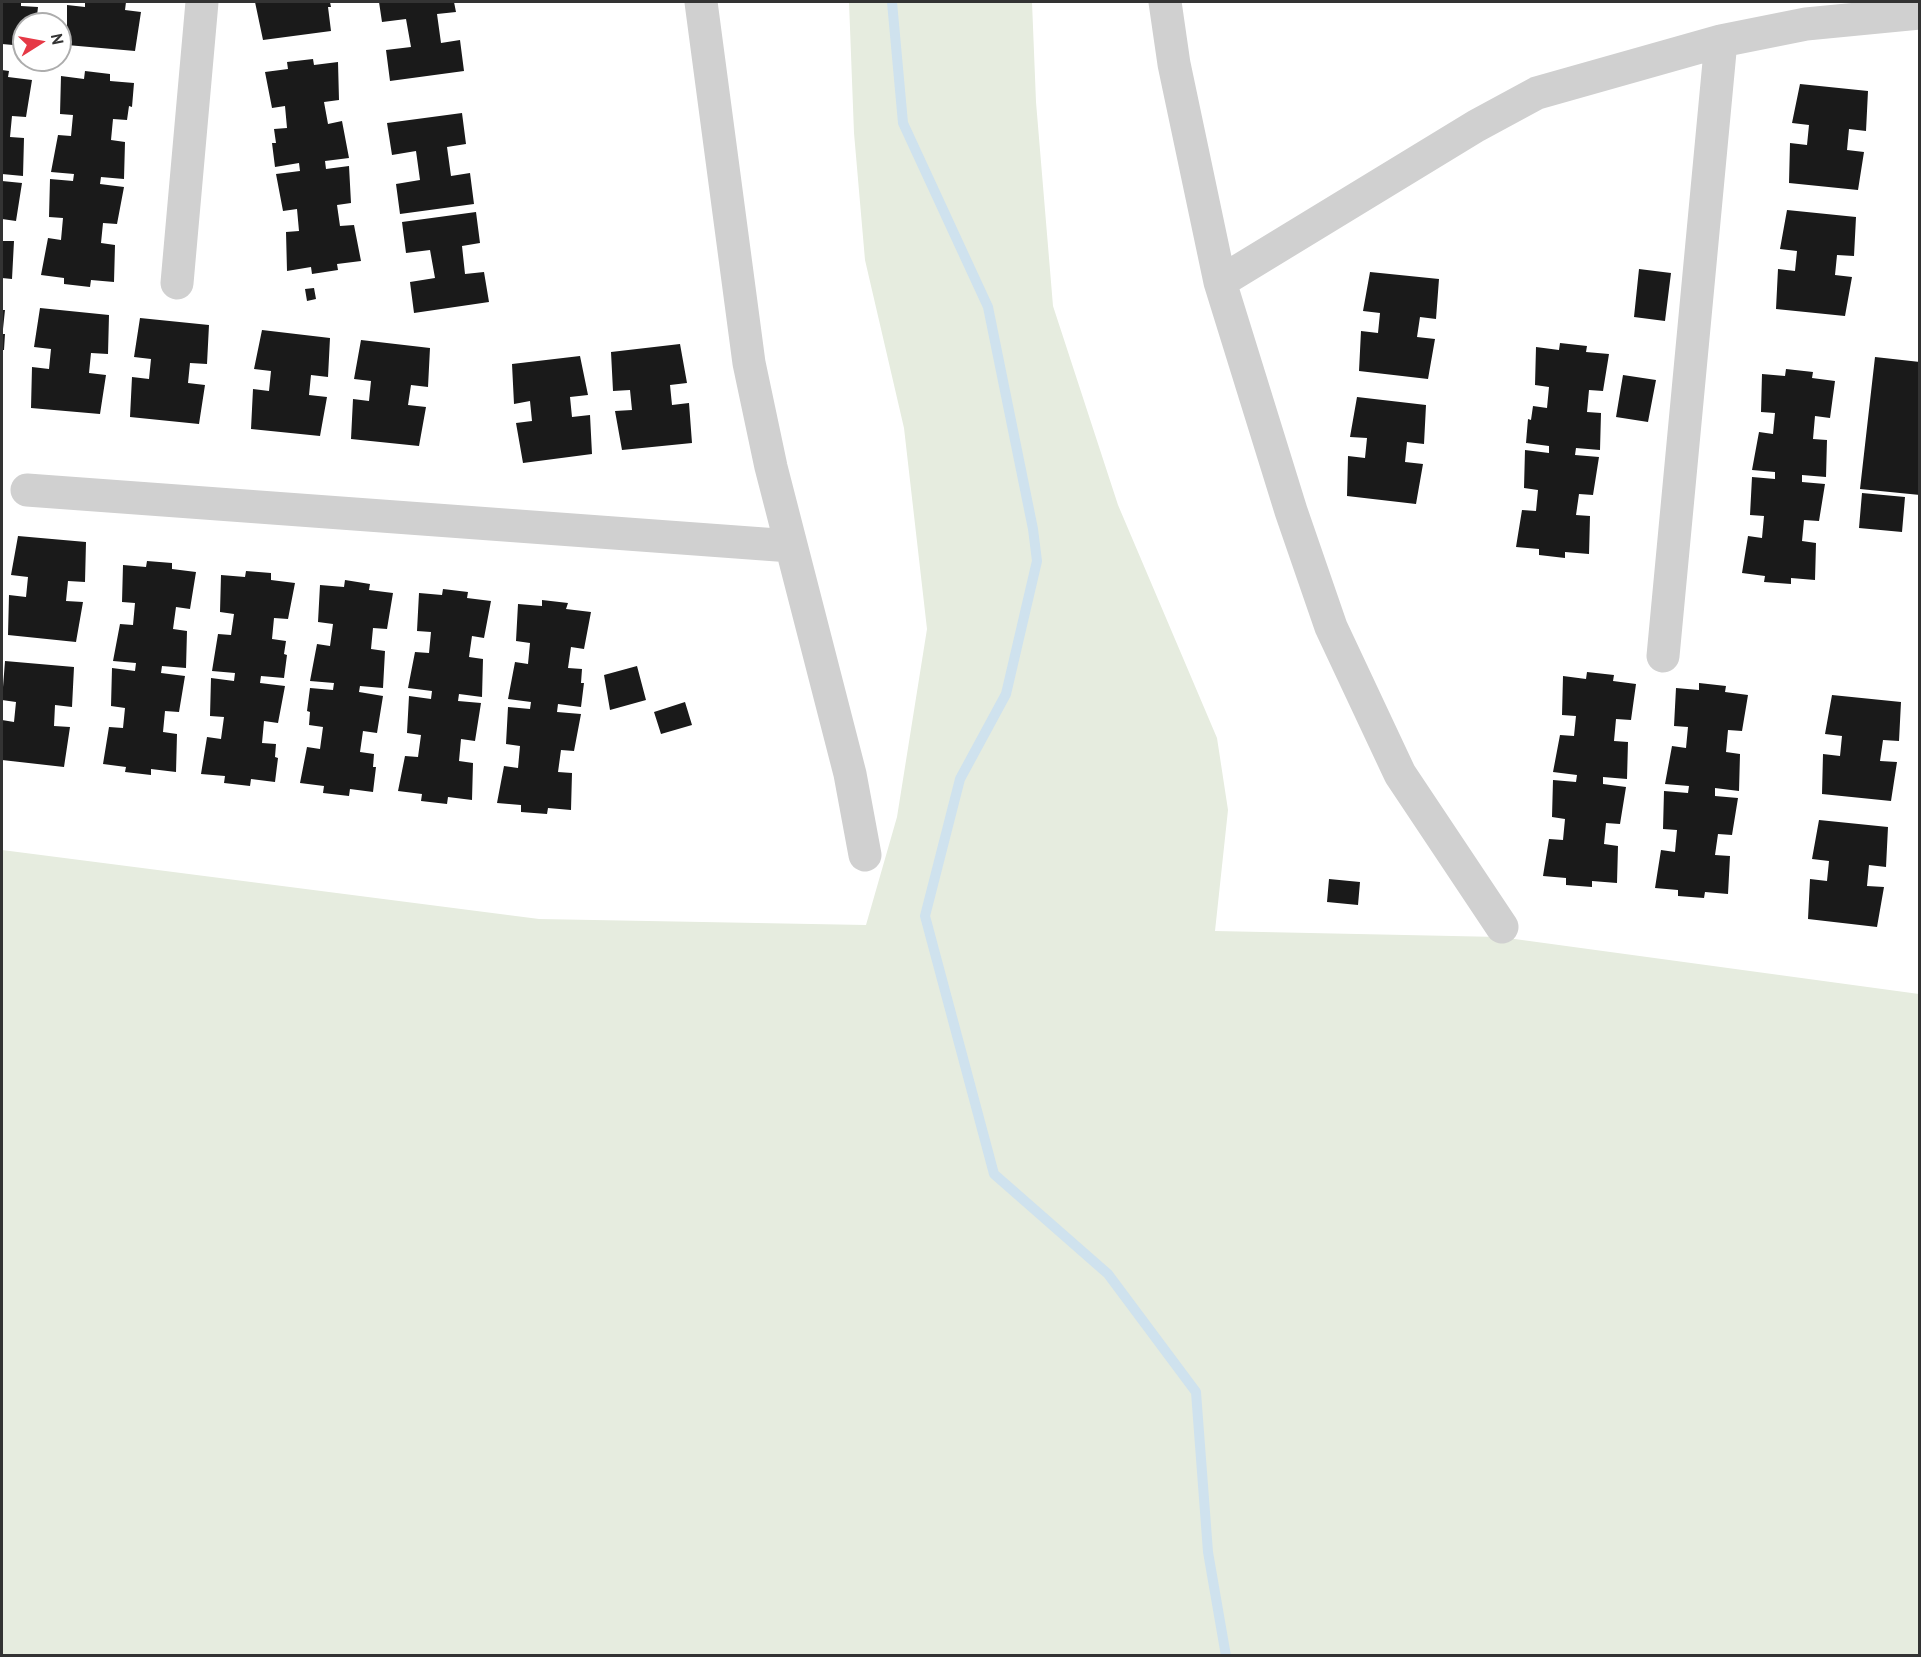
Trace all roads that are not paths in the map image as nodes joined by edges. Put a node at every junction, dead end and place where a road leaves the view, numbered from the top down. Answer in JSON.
{"nodes":[{"id":1,"x":202,"y":2,"type":"edge"},
{"id":2,"x":701,"y":2,"type":"edge"},
{"id":3,"x":1165,"y":2,"type":"edge"},
{"id":4,"x":1920,"y":13,"type":"edge"},
{"id":5,"x":1721,"y":41,"type":"junction"},
{"id":6,"x":1220,"y":282,"type":"junction"},
{"id":7,"x":177,"y":283,"type":"dead end"},
{"id":8,"x":27,"y":490,"type":"dead end"},
{"id":9,"x":791,"y":546,"type":"junction"},
{"id":10,"x":1663,"y":656,"type":"dead end"},
{"id":11,"x":865,"y":855,"type":"dead end"},
{"id":12,"x":1502,"y":927,"type":"dead end"}],
"edges":[{"from":1,"to":7,"type":"street"},
{"from":2,"to":9,"type":"street"},
{"from":3,"to":6,"type":"street"},
{"from":4,"to":5,"type":"street"},
{"from":5,"to":6,"type":"street"},
{"from":5,"to":10,"type":"street"},
{"from":6,"to":12,"type":"street"},
{"from":8,"to":9,"type":"street"},
{"from":9,"to":11,"type":"street"}]}
